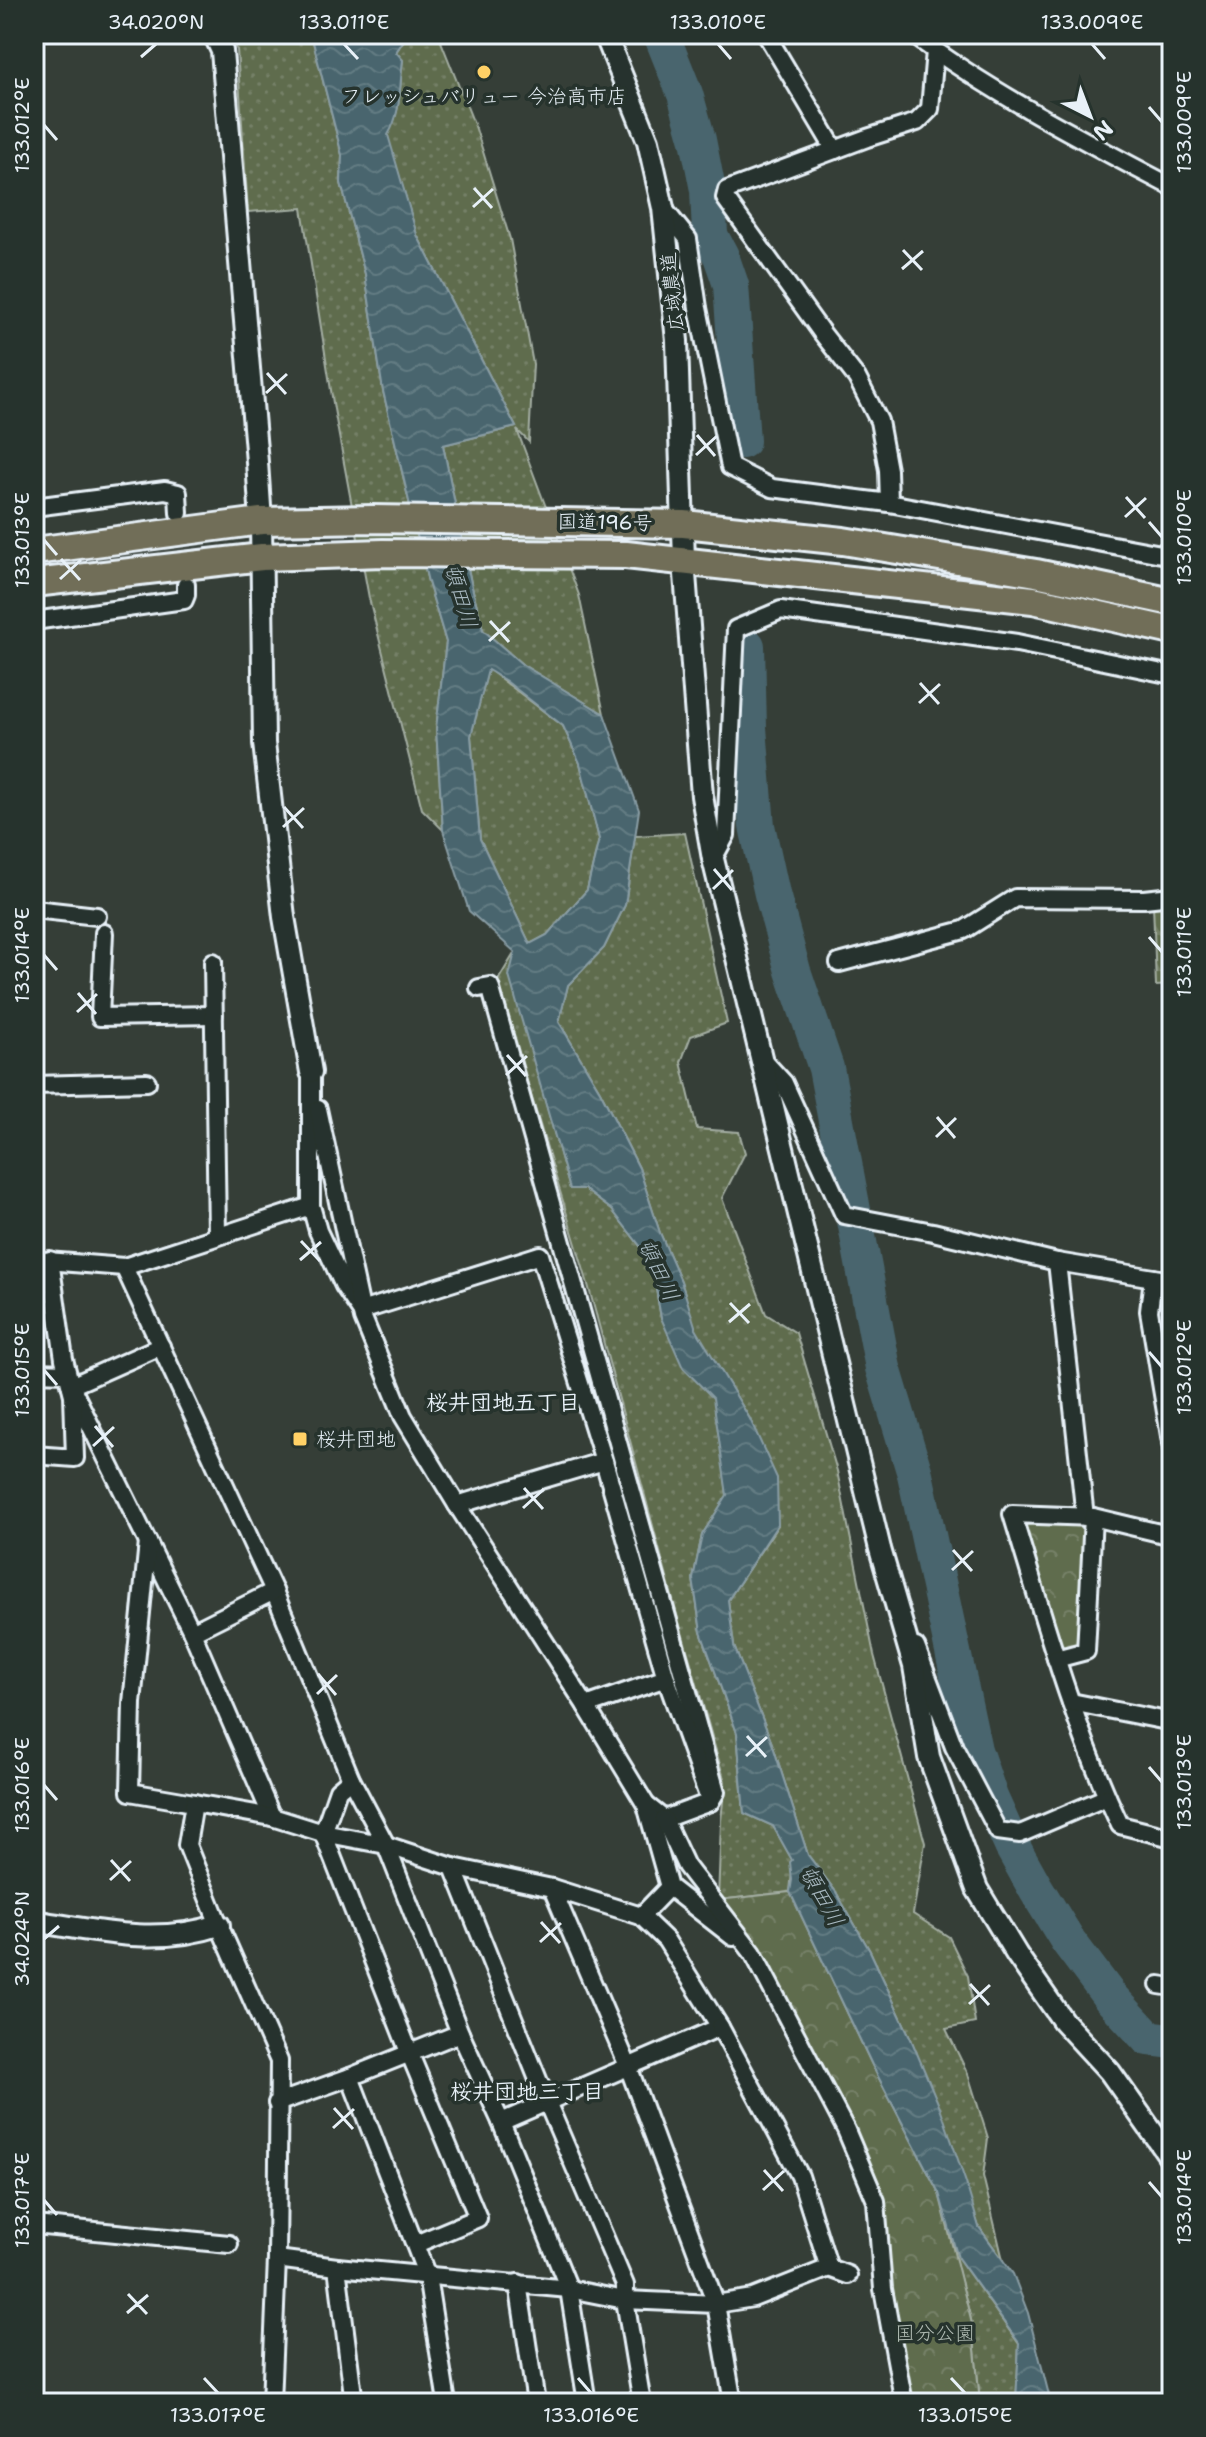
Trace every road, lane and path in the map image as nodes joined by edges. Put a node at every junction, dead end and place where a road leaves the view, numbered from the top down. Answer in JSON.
{"nodes":[{"id":1,"x":214,"y":34,"type":"edge"},
{"id":2,"x":605,"y":34,"type":"edge"},
{"id":3,"x":766,"y":34,"type":"edge"},
{"id":4,"x":927,"y":41,"type":"edge"},
{"id":5,"x":835,"y":150,"type":"junction"},
{"id":6,"x":1172,"y":187,"type":"edge"},
{"id":7,"x":663,"y":208,"type":"junction"},
{"id":8,"x":889,"y":503,"type":"junction"},
{"id":9,"x":34,"y":507,"type":"edge"},
{"id":10,"x":179,"y":513,"type":"dead end"},
{"id":11,"x":261,"y":521,"type":"junction"},
{"id":12,"x":684,"y":524,"type":"junction"},
{"id":13,"x":34,"y":551,"type":"edge"},
{"id":14,"x":1172,"y":556,"type":"edge"},
{"id":15,"x":262,"y":557,"type":"junction"},
{"id":16,"x":684,"y":561,"type":"junction"},
{"id":17,"x":34,"y":583,"type":"edge"},
{"id":18,"x":186,"y":585,"type":"dead end"},
{"id":19,"x":1172,"y":602,"type":"edge"},
{"id":20,"x":34,"y":621,"type":"edge"},
{"id":21,"x":1172,"y":631,"type":"edge"},
{"id":22,"x":1172,"y":675,"type":"edge"},
{"id":23,"x":713,"y":859,"type":"junction"},
{"id":24,"x":1172,"y":896,"type":"edge"},
{"id":25,"x":34,"y":909,"type":"edge"},
{"id":26,"x":97,"y":916,"type":"dead end"},
{"id":27,"x":104,"y":933,"type":"dead end"},
{"id":28,"x":213,"y":962,"type":"dead end"},
{"id":29,"x":839,"y":963,"type":"dead end"},
{"id":30,"x":479,"y":988,"type":"dead end"},
{"id":31,"x":214,"y":1015,"type":"junction"},
{"id":32,"x":761,"y":1058,"type":"junction"},
{"id":33,"x":311,"y":1072,"type":"junction"},
{"id":34,"x":147,"y":1082,"type":"dead end"},
{"id":35,"x":34,"y":1085,"type":"edge"},
{"id":36,"x":311,"y":1206,"type":"junction"},
{"id":37,"x":217,"y":1235,"type":"junction"},
{"id":38,"x":42,"y":1260,"type":"edge"},
{"id":39,"x":1057,"y":1262,"type":"junction"},
{"id":40,"x":124,"y":1267,"type":"junction"},
{"id":41,"x":1153,"y":1278,"type":"junction"},
{"id":42,"x":1172,"y":1281,"type":"edge"},
{"id":43,"x":361,"y":1311,"type":"junction"},
{"id":44,"x":161,"y":1346,"type":"junction"},
{"id":45,"x":34,"y":1372,"type":"edge"},
{"id":46,"x":69,"y":1379,"type":"junction"},
{"id":47,"x":1172,"y":1448,"type":"edge"},
{"id":48,"x":34,"y":1455,"type":"edge"},
{"id":49,"x":604,"y":1461,"type":"junction"},
{"id":50,"x":457,"y":1505,"type":"junction"},
{"id":51,"x":1089,"y":1517,"type":"junction"},
{"id":52,"x":1172,"y":1536,"type":"edge"},
{"id":53,"x":148,"y":1540,"type":"junction"},
{"id":54,"x":274,"y":1591,"type":"junction"},
{"id":55,"x":903,"y":1630,"type":"junction"},
{"id":56,"x":192,"y":1632,"type":"junction"},
{"id":57,"x":1056,"y":1659,"type":"junction"},
{"id":58,"x":666,"y":1678,"type":"junction"},
{"id":59,"x":1071,"y":1702,"type":"junction"},
{"id":60,"x":586,"y":1706,"type":"junction"},
{"id":61,"x":1172,"y":1722,"type":"edge"},
{"id":62,"x":351,"y":1779,"type":"junction"},
{"id":63,"x":1107,"y":1797,"type":"junction"},
{"id":64,"x":710,"y":1802,"type":"junction"},
{"id":65,"x":194,"y":1803,"type":"junction"},
{"id":66,"x":646,"y":1805,"type":"junction"},
{"id":67,"x":272,"y":1817,"type":"junction"},
{"id":68,"x":664,"y":1819,"type":"junction"},
{"id":69,"x":323,"y":1833,"type":"junction"},
{"id":70,"x":1172,"y":1838,"type":"edge"},
{"id":71,"x":386,"y":1845,"type":"junction"},
{"id":72,"x":453,"y":1867,"type":"junction"},
{"id":73,"x":669,"y":1887,"type":"junction"},
{"id":74,"x":552,"y":1888,"type":"junction"},
{"id":75,"x":641,"y":1916,"type":"junction"},
{"id":76,"x":34,"y":1921,"type":"edge"},
{"id":77,"x":219,"y":1925,"type":"junction"},
{"id":78,"x":753,"y":1953,"type":"junction"},
{"id":79,"x":720,"y":2027,"type":"junction"},
{"id":80,"x":460,"y":2033,"type":"junction"},
{"id":81,"x":409,"y":2052,"type":"junction"},
{"id":82,"x":628,"y":2066,"type":"junction"},
{"id":83,"x":350,"y":2077,"type":"junction"},
{"id":84,"x":547,"y":2102,"type":"junction"},
{"id":85,"x":277,"y":2103,"type":"junction"},
{"id":86,"x":501,"y":2122,"type":"junction"},
{"id":87,"x":1172,"y":2160,"type":"edge"},
{"id":88,"x":34,"y":2225,"type":"edge"},
{"id":89,"x":229,"y":2244,"type":"dead end"},
{"id":90,"x":416,"y":2244,"type":"junction"},
{"id":91,"x":277,"y":2259,"type":"junction"},
{"id":92,"x":337,"y":2267,"type":"junction"},
{"id":93,"x":829,"y":2268,"type":"junction"},
{"id":94,"x":848,"y":2275,"type":"dead end"},
{"id":95,"x":427,"y":2276,"type":"junction"},
{"id":96,"x":518,"y":2283,"type":"junction"},
{"id":97,"x":569,"y":2289,"type":"junction"},
{"id":98,"x":625,"y":2300,"type":"junction"},
{"id":99,"x":716,"y":2304,"type":"junction"},
{"id":100,"x":271,"y":2403,"type":"edge"},
{"id":101,"x":354,"y":2403,"type":"edge"},
{"id":102,"x":447,"y":2403,"type":"edge"},
{"id":103,"x":536,"y":2403,"type":"edge"},
{"id":104,"x":587,"y":2403,"type":"edge"},
{"id":105,"x":642,"y":2403,"type":"edge"},
{"id":106,"x":733,"y":2403,"type":"edge"},
{"id":107,"x":904,"y":2403,"type":"edge"}],
"edges":[{"from":1,"to":11,"type":"street"},
{"from":2,"to":7,"type":"street","name":"広域農道"},
{"from":3,"to":5,"type":"street"},
{"from":4,"to":5,"type":"street"},
{"from":4,"to":6,"type":"street"},
{"from":5,"to":8,"type":"street"},
{"from":7,"to":8,"type":"street"},
{"from":7,"to":12,"type":"street","name":"広域農道"},
{"from":8,"to":14,"type":"street"},
{"from":9,"to":10,"type":"street"},
{"from":11,"to":12,"type":"highway","name":"国道196号"},
{"from":11,"to":13,"type":"highway","name":"国道196号"},
{"from":11,"to":15,"type":"street"},
{"from":12,"to":16,"type":"street","name":"広域農道"},
{"from":12,"to":19,"type":"highway","name":"国道196号"},
{"from":15,"to":16,"type":"highway","name":"国道196号"},
{"from":15,"to":17,"type":"highway","name":"国道196号"},
{"from":15,"to":33,"type":"street"},
{"from":16,"to":21,"type":"highway","name":"国道196号"},
{"from":16,"to":23,"type":"street","name":"広域農道"},
{"from":18,"to":20,"type":"street"},
{"from":22,"to":23,"type":"street"},
{"from":23,"to":32,"type":"street","name":"広域農道"},
{"from":24,"to":29,"type":"street"},
{"from":25,"to":26,"type":"street"},
{"from":27,"to":31,"type":"street"},
{"from":28,"to":31,"type":"street"},
{"from":30,"to":64,"type":"street"},
{"from":31,"to":37,"type":"street"},
{"from":32,"to":39,"type":"street"},
{"from":32,"to":55,"type":"street","name":"広域農道"},
{"from":33,"to":36,"type":"street"},
{"from":33,"to":43,"type":"street"},
{"from":34,"to":35,"type":"street"},
{"from":36,"to":37,"type":"street"},
{"from":36,"to":43,"type":"street"},
{"from":37,"to":40,"type":"street"},
{"from":38,"to":40,"type":"street"},
{"from":38,"to":46,"type":"street"},
{"from":39,"to":41,"type":"street"},
{"from":39,"to":51,"type":"street"},
{"from":40,"to":44,"type":"street"},
{"from":41,"to":42,"type":"street"},
{"from":41,"to":47,"type":"street"},
{"from":43,"to":49,"type":"street"},
{"from":43,"to":50,"type":"street"},
{"from":44,"to":46,"type":"street"},
{"from":44,"to":54,"type":"street"},
{"from":45,"to":46,"type":"street"},
{"from":46,"to":48,"type":"street"},
{"from":46,"to":53,"type":"street"},
{"from":49,"to":50,"type":"street"},
{"from":49,"to":58,"type":"street"},
{"from":50,"to":60,"type":"street"},
{"from":51,"to":52,"type":"street"},
{"from":51,"to":57,"type":"street"},
{"from":51,"to":57,"type":"street"},
{"from":53,"to":56,"type":"street"},
{"from":53,"to":65,"type":"street"},
{"from":54,"to":56,"type":"street"},
{"from":54,"to":62,"type":"street"},
{"from":55,"to":63,"type":"street"},
{"from":55,"to":87,"type":"street","name":"広域農道"},
{"from":56,"to":67,"type":"street"},
{"from":57,"to":59,"type":"street"},
{"from":58,"to":60,"type":"street"},
{"from":58,"to":64,"type":"street"},
{"from":59,"to":61,"type":"street"},
{"from":59,"to":63,"type":"street"},
{"from":60,"to":66,"type":"street"},
{"from":62,"to":69,"type":"street"},
{"from":62,"to":71,"type":"street"},
{"from":63,"to":70,"type":"street"},
{"from":64,"to":68,"type":"street"},
{"from":65,"to":67,"type":"street"},
{"from":65,"to":77,"type":"street"},
{"from":66,"to":68,"type":"street"},
{"from":66,"to":73,"type":"street"},
{"from":67,"to":69,"type":"street"},
{"from":68,"to":78,"type":"street"},
{"from":69,"to":71,"type":"street"},
{"from":69,"to":81,"type":"street"},
{"from":71,"to":72,"type":"street"},
{"from":71,"to":80,"type":"street"},
{"from":72,"to":74,"type":"street"},
{"from":72,"to":84,"type":"street"},
{"from":73,"to":75,"type":"street"},
{"from":73,"to":78,"type":"street"},
{"from":74,"to":75,"type":"street"},
{"from":74,"to":82,"type":"street"},
{"from":75,"to":79,"type":"street"},
{"from":76,"to":77,"type":"street"},
{"from":77,"to":85,"type":"street"},
{"from":78,"to":107,"type":"street"},
{"from":79,"to":82,"type":"street"},
{"from":79,"to":93,"type":"street"},
{"from":80,"to":81,"type":"street"},
{"from":80,"to":86,"type":"street"},
{"from":81,"to":83,"type":"street"},
{"from":81,"to":90,"type":"street"},
{"from":82,"to":84,"type":"street"},
{"from":82,"to":99,"type":"street"},
{"from":83,"to":85,"type":"street"},
{"from":83,"to":90,"type":"street"},
{"from":84,"to":86,"type":"street"},
{"from":84,"to":98,"type":"street"},
{"from":85,"to":91,"type":"street"},
{"from":86,"to":97,"type":"street"},
{"from":88,"to":89,"type":"street"},
{"from":90,"to":95,"type":"street"},
{"from":91,"to":92,"type":"street"},
{"from":91,"to":100,"type":"street"},
{"from":92,"to":95,"type":"street"},
{"from":92,"to":101,"type":"street"},
{"from":93,"to":94,"type":"street"},
{"from":93,"to":99,"type":"street"},
{"from":95,"to":96,"type":"street"},
{"from":95,"to":102,"type":"street"},
{"from":96,"to":97,"type":"street"},
{"from":96,"to":103,"type":"street"},
{"from":97,"to":98,"type":"street"},
{"from":97,"to":104,"type":"street"},
{"from":98,"to":99,"type":"street"},
{"from":98,"to":105,"type":"street"},
{"from":99,"to":106,"type":"street"}]}
